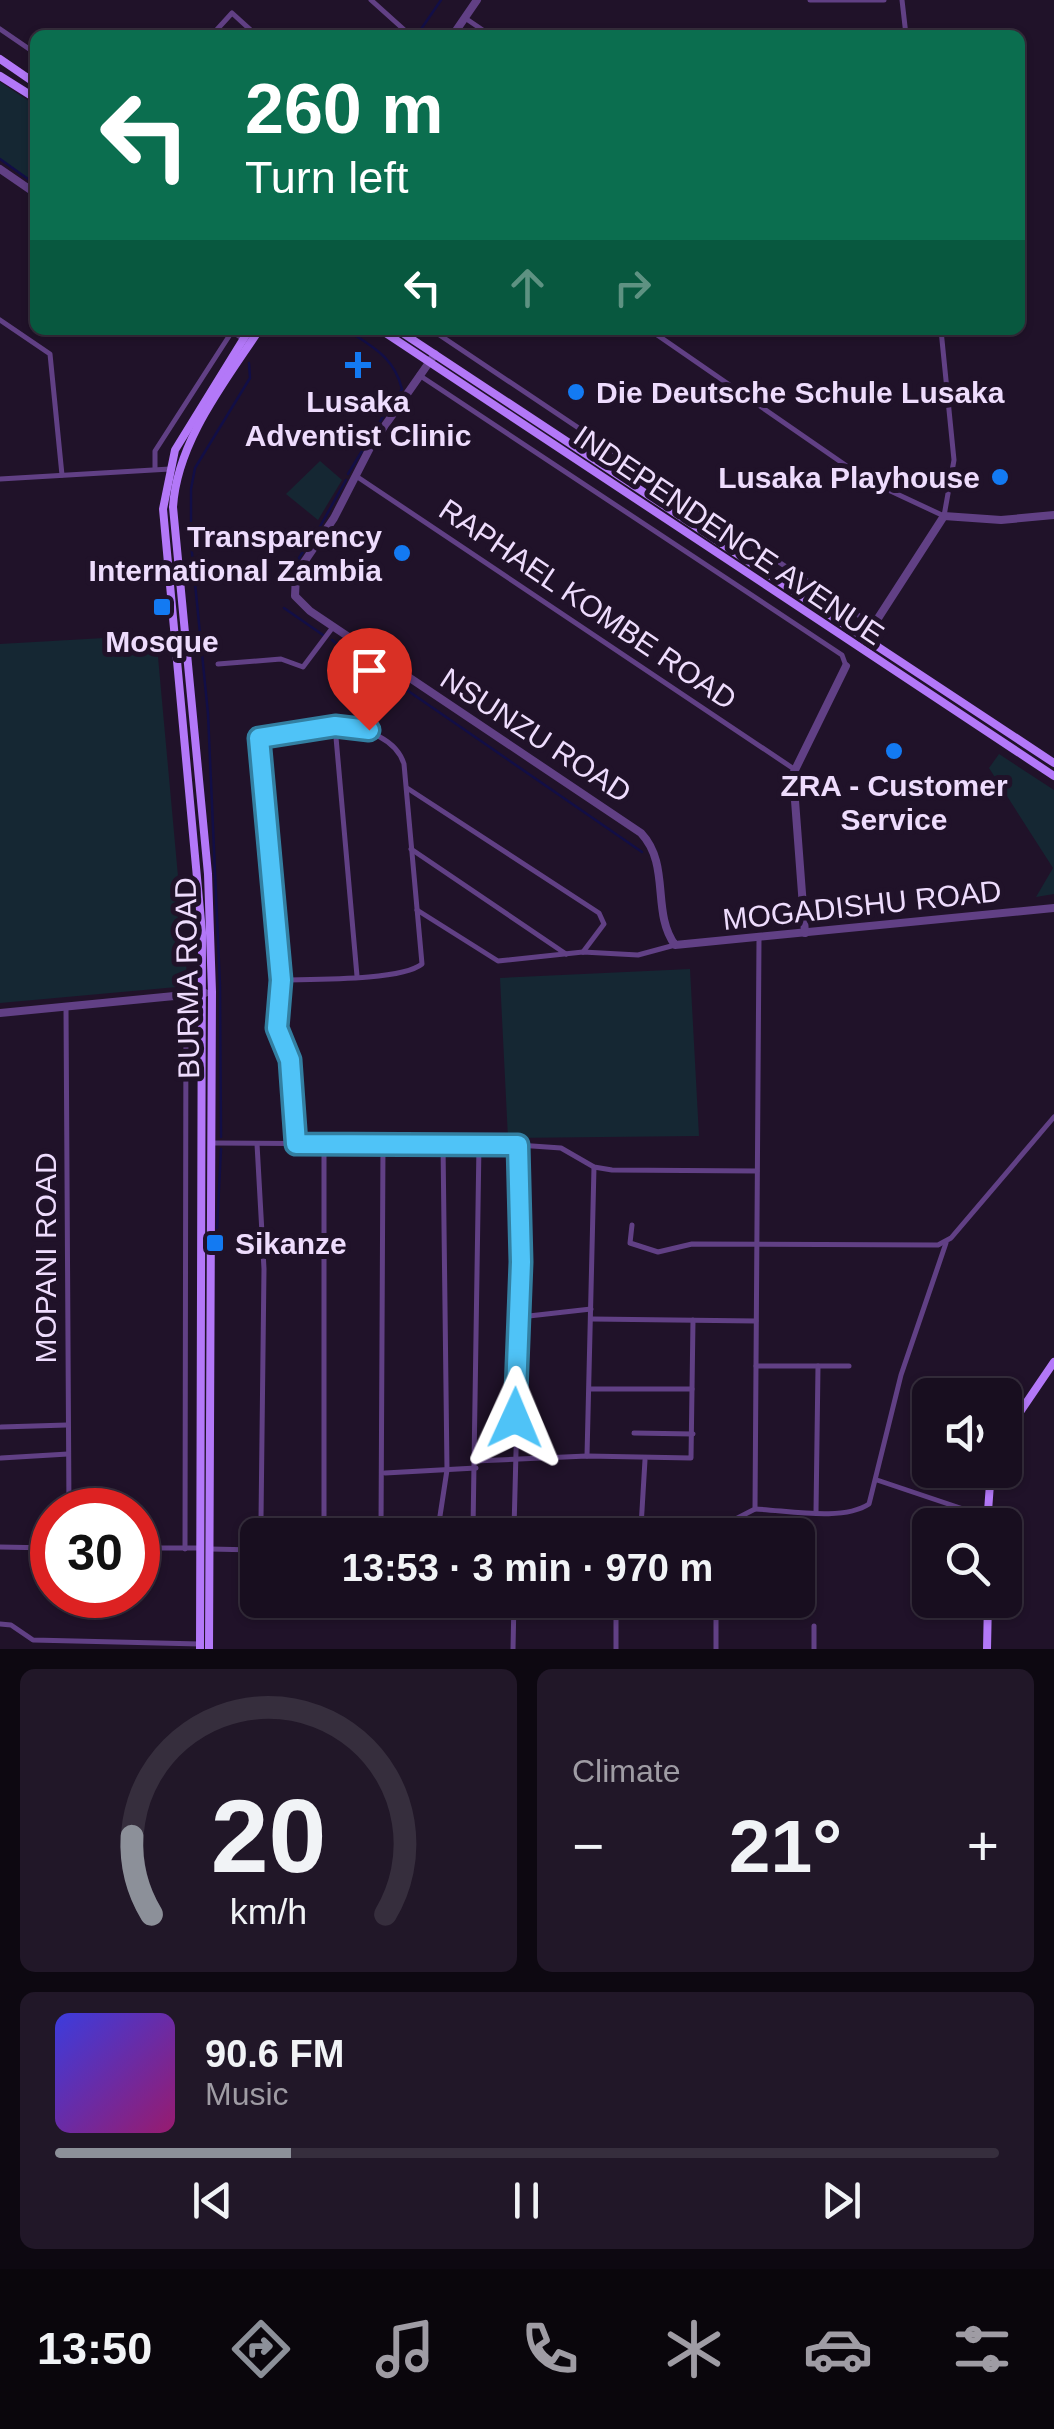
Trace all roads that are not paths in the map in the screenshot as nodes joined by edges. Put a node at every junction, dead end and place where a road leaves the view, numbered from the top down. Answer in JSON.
{"nodes":[{"id":1,"x":372,"y":0,"type":"edge"},
{"id":2,"x":477,"y":0,"type":"edge"},
{"id":3,"x":810,"y":0,"type":"edge"},
{"id":4,"x":884,"y":0,"type":"edge"},
{"id":5,"x":902,"y":0,"type":"edge"},
{"id":6,"x":856,"y":1,"type":"edge"},
{"id":7,"x":465,"y":18,"type":"junction"},
{"id":8,"x":0,"y":30,"type":"edge"},
{"id":9,"x":217,"y":30,"type":"edge"},
{"id":10,"x":251,"y":30,"type":"edge"},
{"id":11,"x":405,"y":30,"type":"edge"},
{"id":12,"x":457,"y":30,"type":"edge"},
{"id":13,"x":483,"y":30,"type":"edge"},
{"id":14,"x":905,"y":30,"type":"edge"},
{"id":15,"x":30,"y":50,"type":"edge"},
{"id":16,"x":0,"y":59,"type":"edge"},
{"id":17,"x":0,"y":76,"type":"edge"},
{"id":18,"x":30,"y":79,"type":"edge"},
{"id":19,"x":30,"y":95,"type":"edge"},
{"id":20,"x":0,"y":169,"type":"edge"},
{"id":21,"x":30,"y":190,"type":"edge"},
{"id":22,"x":0,"y":320,"type":"edge"},
{"id":23,"x":230,"y":335,"type":"edge"},
{"id":24,"x":388,"y":335,"type":"edge"},
{"id":25,"x":406,"y":335,"type":"edge"},
{"id":26,"x":439,"y":335,"type":"edge"},
{"id":27,"x":657,"y":335,"type":"edge"},
{"id":28,"x":941,"y":335,"type":"edge"},
{"id":29,"x":248,"y":337,"type":"edge"},
{"id":30,"x":435,"y":354,"type":"junction"},
{"id":31,"x":429,"y":362,"type":"junction"},
{"id":32,"x":420,"y":375,"type":"junction"},
{"id":33,"x":155,"y":470,"type":"junction"},
{"id":34,"x":173,"y":470,"type":"junction"},
{"id":35,"x":62,"y":475,"type":"junction"},
{"id":36,"x":356,"y":476,"type":"junction"},
{"id":37,"x":0,"y":479,"type":"edge"},
{"id":38,"x":1054,"y":514,"type":"edge"},
{"id":39,"x":944,"y":516,"type":"junction"},
{"id":40,"x":873,"y":625,"type":"junction"},
{"id":41,"x":333,"y":627,"type":"junction"},
{"id":42,"x":864,"y":640,"type":"junction"},
{"id":43,"x":218,"y":664,"type":"dead end"},
{"id":44,"x":846,"y":666,"type":"joint"},
{"id":45,"x":335,"y":726,"type":"junction"},
{"id":46,"x":1054,"y":764,"type":"edge"},
{"id":47,"x":794,"y":769,"type":"junction"},
{"id":48,"x":1054,"y":776,"type":"edge"},
{"id":49,"x":407,"y":788,"type":"junction"},
{"id":50,"x":411,"y":849,"type":"junction"},
{"id":51,"x":1054,"y":908,"type":"edge"},
{"id":52,"x":418,"y":910,"type":"junction"},
{"id":53,"x":806,"y":932,"type":"junction"},
{"id":54,"x":760,"y":939,"type":"junction"},
{"id":55,"x":675,"y":945,"type":"junction"},
{"id":56,"x":583,"y":952,"type":"junction"},
{"id":57,"x":566,"y":954,"type":"junction"},
{"id":58,"x":357,"y":976,"type":"junction"},
{"id":59,"x":281,"y":980,"type":"junction"},
{"id":60,"x":208,"y":993,"type":"junction"},
{"id":61,"x":186,"y":996,"type":"junction"},
{"id":62,"x":66,"y":1007,"type":"junction"},
{"id":63,"x":0,"y":1013,"type":"edge"},
{"id":64,"x":1054,"y":1118,"type":"edge"},
{"id":65,"x":212,"y":1143,"type":"junction"},
{"id":66,"x":257,"y":1144,"type":"junction"},
{"id":67,"x":296,"y":1144,"type":"junction"},
{"id":68,"x":383,"y":1144,"type":"junction"},
{"id":69,"x":443,"y":1144,"type":"junction"},
{"id":70,"x":478,"y":1144,"type":"junction"},
{"id":71,"x":518,"y":1145,"type":"junction"},
{"id":72,"x":324,"y":1146,"type":"junction"},
{"id":73,"x":594,"y":1167,"type":"junction"},
{"id":74,"x":758,"y":1171,"type":"junction"},
{"id":75,"x":632,"y":1225,"type":"dead end"},
{"id":76,"x":947,"y":1240,"type":"junction"},
{"id":77,"x":760,"y":1245,"type":"junction"},
{"id":78,"x":591,"y":1309,"type":"junction"},
{"id":79,"x":520,"y":1316,"type":"junction"},
{"id":80,"x":592,"y":1319,"type":"junction"},
{"id":81,"x":693,"y":1320,"type":"junction"},
{"id":82,"x":756,"y":1322,"type":"junction"},
{"id":83,"x":1054,"y":1362,"type":"edge"},
{"id":84,"x":756,"y":1366,"type":"junction"},
{"id":85,"x":818,"y":1366,"type":"junction"},
{"id":86,"x":849,"y":1366,"type":"dead end"},
{"id":87,"x":692,"y":1388,"type":"junction"},
{"id":88,"x":590,"y":1389,"type":"junction"},
{"id":89,"x":1022,"y":1409,"type":"edge"},
{"id":90,"x":68,"y":1425,"type":"junction"},
{"id":91,"x":1,"y":1427,"type":"edge"},
{"id":92,"x":634,"y":1433,"type":"dead end"},
{"id":93,"x":693,"y":1434,"type":"junction"},
{"id":94,"x":68,"y":1454,"type":"junction"},
{"id":95,"x":587,"y":1456,"type":"junction"},
{"id":96,"x":1,"y":1458,"type":"edge"},
{"id":97,"x":645,"y":1460,"type":"junction"},
{"id":98,"x":514,"y":1462,"type":"junction"},
{"id":99,"x":476,"y":1464,"type":"junction"},
{"id":100,"x":446,"y":1470,"type":"junction"},
{"id":101,"x":385,"y":1473,"type":"junction"},
{"id":102,"x":877,"y":1480,"type":"junction"},
{"id":103,"x":69,"y":1488,"type":"edge"},
{"id":104,"x":952,"y":1508,"type":"edge"},
{"id":105,"x":755,"y":1509,"type":"junction"},
{"id":106,"x":816,"y":1512,"type":"junction"},
{"id":107,"x":262,"y":1518,"type":"edge"},
{"id":108,"x":324,"y":1518,"type":"edge"},
{"id":109,"x":382,"y":1518,"type":"edge"},
{"id":110,"x":439,"y":1518,"type":"edge"},
{"id":111,"x":474,"y":1518,"type":"edge"},
{"id":112,"x":514,"y":1518,"type":"edge"},
{"id":113,"x":641,"y":1518,"type":"edge"},
{"id":114,"x":736,"y":1518,"type":"edge"},
{"id":115,"x":0,"y":1548,"type":"edge"},
{"id":116,"x":30,"y":1548,"type":"edge"},
{"id":117,"x":160,"y":1548,"type":"edge"},
{"id":118,"x":185,"y":1548,"type":"junction"},
{"id":119,"x":205,"y":1549,"type":"junction"},
{"id":120,"x":240,"y":1550,"type":"edge"},
{"id":121,"x":514,"y":1618,"type":"edge"},
{"id":122,"x":616,"y":1618,"type":"edge"},
{"id":123,"x":716,"y":1618,"type":"edge"},
{"id":124,"x":987,"y":1618,"type":"edge"},
{"id":125,"x":0,"y":1624,"type":"edge"},
{"id":126,"x":814,"y":1626,"type":"dead end"},
{"id":127,"x":200,"y":1646,"type":"edge"},
{"id":128,"x":209,"y":1649,"type":"edge"},
{"id":129,"x":513,"y":1649,"type":"edge"},
{"id":130,"x":616,"y":1649,"type":"edge"},
{"id":131,"x":716,"y":1649,"type":"edge"},
{"id":132,"x":814,"y":1649,"type":"edge"},
{"id":133,"x":986,"y":1649,"type":"edge"}],
"edges":[{"from":1,"to":11,"type":"street"},
{"from":2,"to":7,"type":"street"},
{"from":3,"to":6,"type":"street"},
{"from":4,"to":6,"type":"street"},
{"from":5,"to":14,"type":"street"},
{"from":7,"to":12,"type":"street"},
{"from":7,"to":13,"type":"street"},
{"from":8,"to":15,"type":"street"},
{"from":9,"to":10,"type":"street"},
{"from":16,"to":18,"type":"main road"},
{"from":17,"to":19,"type":"main road"},
{"from":20,"to":21,"type":"street"},
{"from":22,"to":35,"type":"street"},
{"from":23,"to":33,"type":"street"},
{"from":24,"to":31,"type":"main road","name":"INDEPENDENCE AVENUE"},
{"from":25,"to":30,"type":"main road","name":"INDEPENDENCE AVENUE"},
{"from":26,"to":40,"type":"street"},
{"from":27,"to":39,"type":"street"},
{"from":28,"to":39,"type":"street"},
{"from":29,"to":34,"type":"main road","name":"BURMA ROAD"},
{"from":30,"to":31,"type":"street","name":"NSUNZU ROAD"},
{"from":30,"to":42,"type":"main road","name":"INDEPENDENCE AVENUE"},
{"from":31,"to":32,"type":"street","name":"NSUNZU ROAD"},
{"from":31,"to":48,"type":"main road","name":"INDEPENDENCE AVENUE"},
{"from":32,"to":36,"type":"street","name":"NSUNZU ROAD"},
{"from":32,"to":44,"type":"street"},
{"from":33,"to":34,"type":"street"},
{"from":33,"to":35,"type":"street"},
{"from":34,"to":60,"type":"main road","name":"BURMA ROAD"},
{"from":35,"to":37,"type":"street"},
{"from":36,"to":41,"type":"street","name":"NSUNZU ROAD"},
{"from":36,"to":47,"type":"street","name":"RAPHAEL KOMBE ROAD"},
{"from":38,"to":39,"type":"street"},
{"from":39,"to":40,"type":"street"},
{"from":40,"to":42,"type":"street"},
{"from":41,"to":43,"type":"street"},
{"from":41,"to":55,"type":"street","name":"NSUNZU ROAD"},
{"from":42,"to":46,"type":"main road","name":"INDEPENDENCE AVENUE"},
{"from":44,"to":47,"type":"street"},
{"from":45,"to":49,"type":"street"},
{"from":45,"to":58,"type":"street"},
{"from":45,"to":59,"type":"street"},
{"from":47,"to":53,"type":"street"},
{"from":49,"to":50,"type":"street"},
{"from":49,"to":56,"type":"street"},
{"from":50,"to":52,"type":"street"},
{"from":50,"to":57,"type":"street"},
{"from":51,"to":53,"type":"street","name":"MOGADISHU ROAD"},
{"from":52,"to":57,"type":"street"},
{"from":52,"to":58,"type":"street"},
{"from":53,"to":54,"type":"street","name":"MOGADISHU ROAD"},
{"from":54,"to":55,"type":"street","name":"MOGADISHU ROAD"},
{"from":54,"to":74,"type":"street"},
{"from":55,"to":56,"type":"street"},
{"from":56,"to":57,"type":"street"},
{"from":58,"to":59,"type":"street"},
{"from":59,"to":67,"type":"street"},
{"from":60,"to":61,"type":"street"},
{"from":60,"to":65,"type":"main road","name":"BURMA ROAD"},
{"from":60,"to":119,"type":"main road","name":"BURMA ROAD"},
{"from":61,"to":62,"type":"street"},
{"from":61,"to":118,"type":"street"},
{"from":62,"to":63,"type":"street"},
{"from":62,"to":90,"type":"street","name":"MOPANI ROAD"},
{"from":64,"to":76,"type":"street"},
{"from":65,"to":66,"type":"street"},
{"from":65,"to":119,"type":"main road","name":"BURMA ROAD"},
{"from":66,"to":67,"type":"street"},
{"from":66,"to":107,"type":"street"},
{"from":67,"to":72,"type":"street"},
{"from":68,"to":69,"type":"street"},
{"from":68,"to":72,"type":"street"},
{"from":68,"to":101,"type":"street"},
{"from":69,"to":70,"type":"street"},
{"from":69,"to":100,"type":"street"},
{"from":70,"to":71,"type":"street"},
{"from":70,"to":99,"type":"street"},
{"from":71,"to":73,"type":"street"},
{"from":71,"to":79,"type":"street"},
{"from":72,"to":108,"type":"street"},
{"from":73,"to":74,"type":"street"},
{"from":73,"to":78,"type":"street"},
{"from":74,"to":77,"type":"street"},
{"from":75,"to":77,"type":"street"},
{"from":76,"to":77,"type":"street"},
{"from":76,"to":102,"type":"street"},
{"from":77,"to":82,"type":"street"},
{"from":78,"to":79,"type":"street"},
{"from":78,"to":80,"type":"street"},
{"from":79,"to":98,"type":"street"},
{"from":80,"to":81,"type":"street"},
{"from":80,"to":88,"type":"street"},
{"from":81,"to":82,"type":"street"},
{"from":81,"to":87,"type":"street"},
{"from":82,"to":84,"type":"street"},
{"from":83,"to":89,"type":"main road"},
{"from":84,"to":85,"type":"street"},
{"from":84,"to":105,"type":"street"},
{"from":85,"to":86,"type":"street"},
{"from":85,"to":106,"type":"street"},
{"from":87,"to":88,"type":"street"},
{"from":87,"to":93,"type":"street"},
{"from":88,"to":95,"type":"street"},
{"from":90,"to":91,"type":"street"},
{"from":90,"to":94,"type":"street","name":"MOPANI ROAD"},
{"from":92,"to":93,"type":"street"},
{"from":93,"to":97,"type":"street"},
{"from":94,"to":96,"type":"street"},
{"from":94,"to":103,"type":"street","name":"MOPANI ROAD"},
{"from":95,"to":97,"type":"street"},
{"from":95,"to":98,"type":"street"},
{"from":97,"to":113,"type":"street"},
{"from":98,"to":99,"type":"street"},
{"from":98,"to":112,"type":"street"},
{"from":99,"to":100,"type":"street"},
{"from":99,"to":111,"type":"street"},
{"from":100,"to":101,"type":"street"},
{"from":100,"to":110,"type":"street"},
{"from":101,"to":109,"type":"street"},
{"from":102,"to":104,"type":"street"},
{"from":102,"to":106,"type":"street"},
{"from":105,"to":106,"type":"street"},
{"from":105,"to":114,"type":"street"},
{"from":115,"to":116,"type":"street"},
{"from":117,"to":118,"type":"street"},
{"from":118,"to":119,"type":"street"},
{"from":119,"to":120,"type":"street"},
{"from":119,"to":127,"type":"main road","name":"BURMA ROAD"},
{"from":119,"to":128,"type":"main road","name":"BURMA ROAD"},
{"from":121,"to":129,"type":"street"},
{"from":122,"to":130,"type":"street"},
{"from":123,"to":131,"type":"street"},
{"from":124,"to":133,"type":"main road"},
{"from":125,"to":127,"type":"street"},
{"from":126,"to":132,"type":"street"}]}
